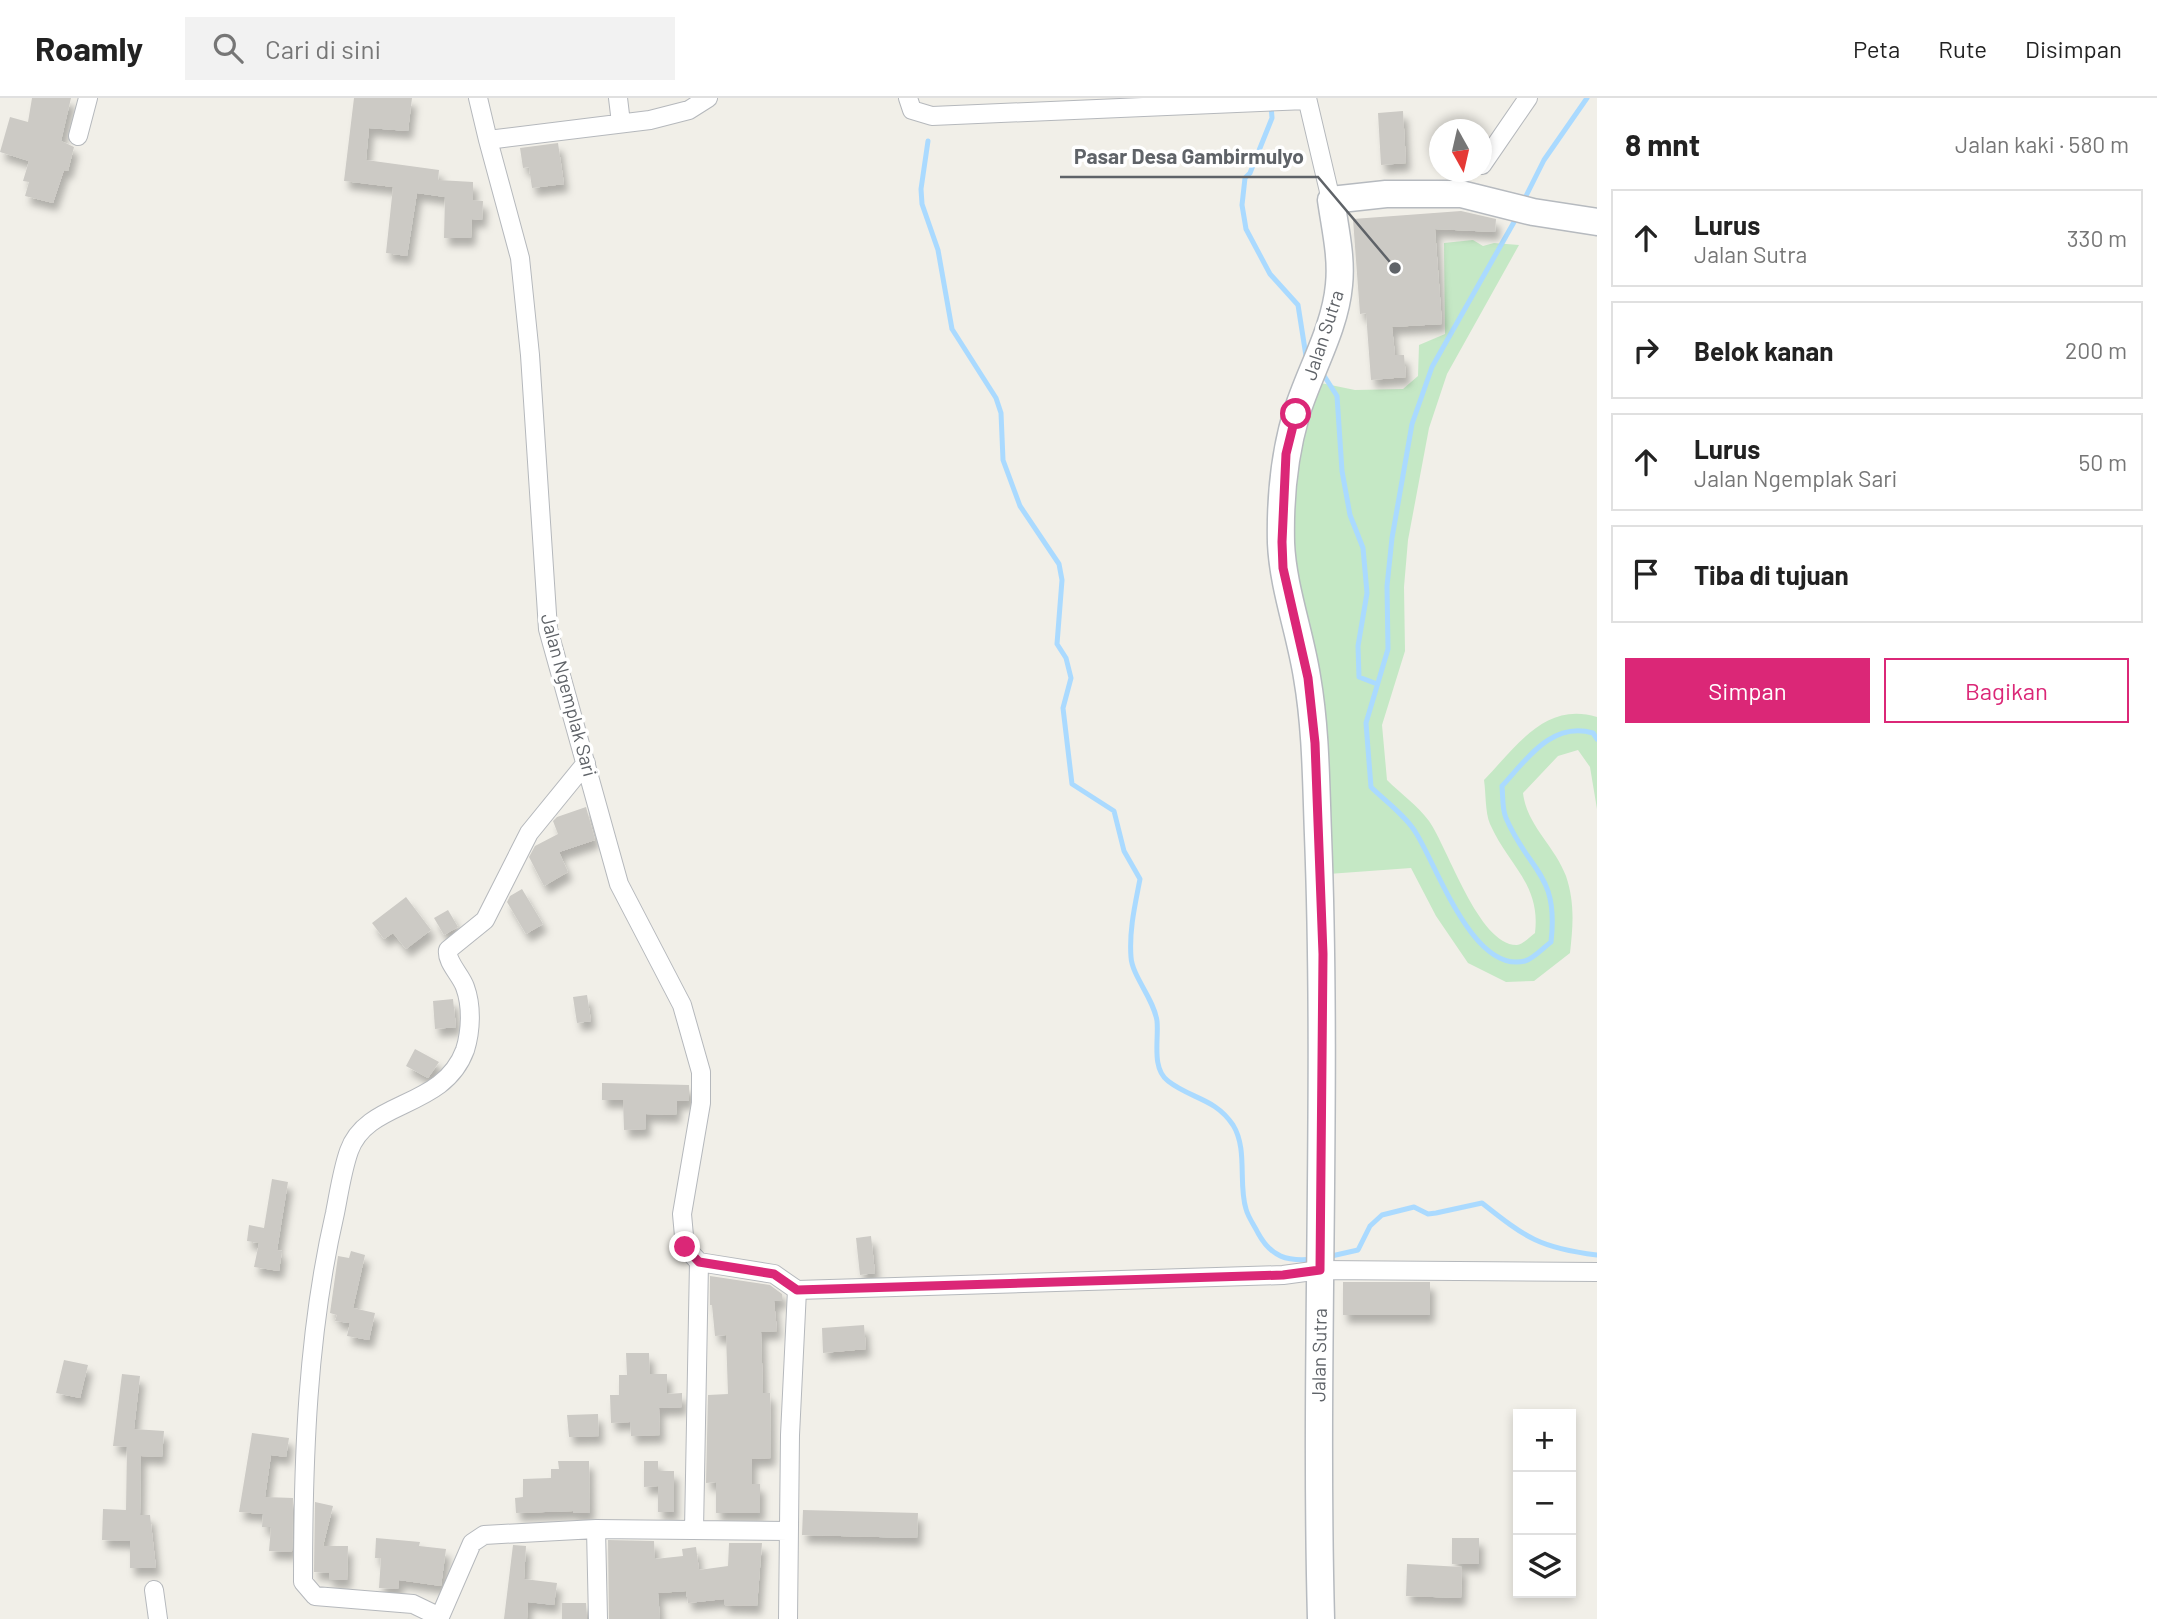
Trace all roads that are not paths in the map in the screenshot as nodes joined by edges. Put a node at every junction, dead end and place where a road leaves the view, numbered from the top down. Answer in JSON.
{"nodes":[{"id":1,"x":88,"y":98,"type":"edge"},
{"id":2,"x":478,"y":98,"type":"edge"},
{"id":3,"x":618,"y":98,"type":"edge"},
{"id":4,"x":708,"y":98,"type":"edge"},
{"id":5,"x":908,"y":98,"type":"edge"},
{"id":6,"x":1528,"y":98,"type":"edge"},
{"id":7,"x":1307,"y":99,"type":"edge"},
{"id":8,"x":621,"y":123,"type":"junction"},
{"id":9,"x":78,"y":136,"type":"dead end"},
{"id":10,"x":488,"y":140,"type":"junction"},
{"id":11,"x":1492,"y":150,"type":"edge"},
{"id":12,"x":1470,"y":182,"type":"edge"},
{"id":13,"x":1461,"y":194,"type":"junction"},
{"id":14,"x":1331,"y":200,"type":"junction"},
{"id":15,"x":1597,"y":222,"type":"edge"},
{"id":16,"x":586,"y":763,"type":"junction"},
{"id":17,"x":1319,"y":1261,"type":"junction"},
{"id":18,"x":699,"y":1262,"type":"junction"},
{"id":19,"x":1597,"y":1272,"type":"edge"},
{"id":20,"x":797,"y":1290,"type":"junction"},
{"id":21,"x":596,"y":1529,"type":"junction"},
{"id":22,"x":694,"y":1530,"type":"junction"},
{"id":23,"x":789,"y":1531,"type":"junction"},
{"id":24,"x":154,"y":1590,"type":"dead end"},
{"id":25,"x":440,"y":1618,"type":"edge"},
{"id":26,"x":158,"y":1619,"type":"edge"},
{"id":27,"x":598,"y":1619,"type":"edge"},
{"id":28,"x":788,"y":1619,"type":"edge"},
{"id":29,"x":1321,"y":1619,"type":"edge"}],
"edges":[{"from":1,"to":9,"type":"street"},
{"from":2,"to":10,"type":"street","name":"Jalan Ngemplak Sari"},
{"from":3,"to":8,"type":"street"},
{"from":4,"to":8,"type":"street"},
{"from":5,"to":7,"type":"street"},
{"from":6,"to":11,"type":"street"},
{"from":7,"to":14,"type":"street","name":"Jalan Sutra"},
{"from":8,"to":10,"type":"street"},
{"from":10,"to":16,"type":"street","name":"Jalan Ngemplak Sari"},
{"from":12,"to":13,"type":"street"},
{"from":13,"to":14,"type":"street"},
{"from":13,"to":15,"type":"street"},
{"from":14,"to":17,"type":"street","name":"Jalan Sutra"},
{"from":16,"to":18,"type":"street","name":"Jalan Ngemplak Sari"},
{"from":16,"to":25,"type":"street"},
{"from":17,"to":19,"type":"street"},
{"from":17,"to":20,"type":"street"},
{"from":17,"to":29,"type":"street","name":"Jalan Sutra"},
{"from":18,"to":20,"type":"street"},
{"from":18,"to":22,"type":"street"},
{"from":20,"to":23,"type":"street"},
{"from":21,"to":22,"type":"street"},
{"from":21,"to":25,"type":"street"},
{"from":21,"to":27,"type":"street"},
{"from":22,"to":23,"type":"street"},
{"from":23,"to":28,"type":"street"},
{"from":24,"to":26,"type":"street"}]}
